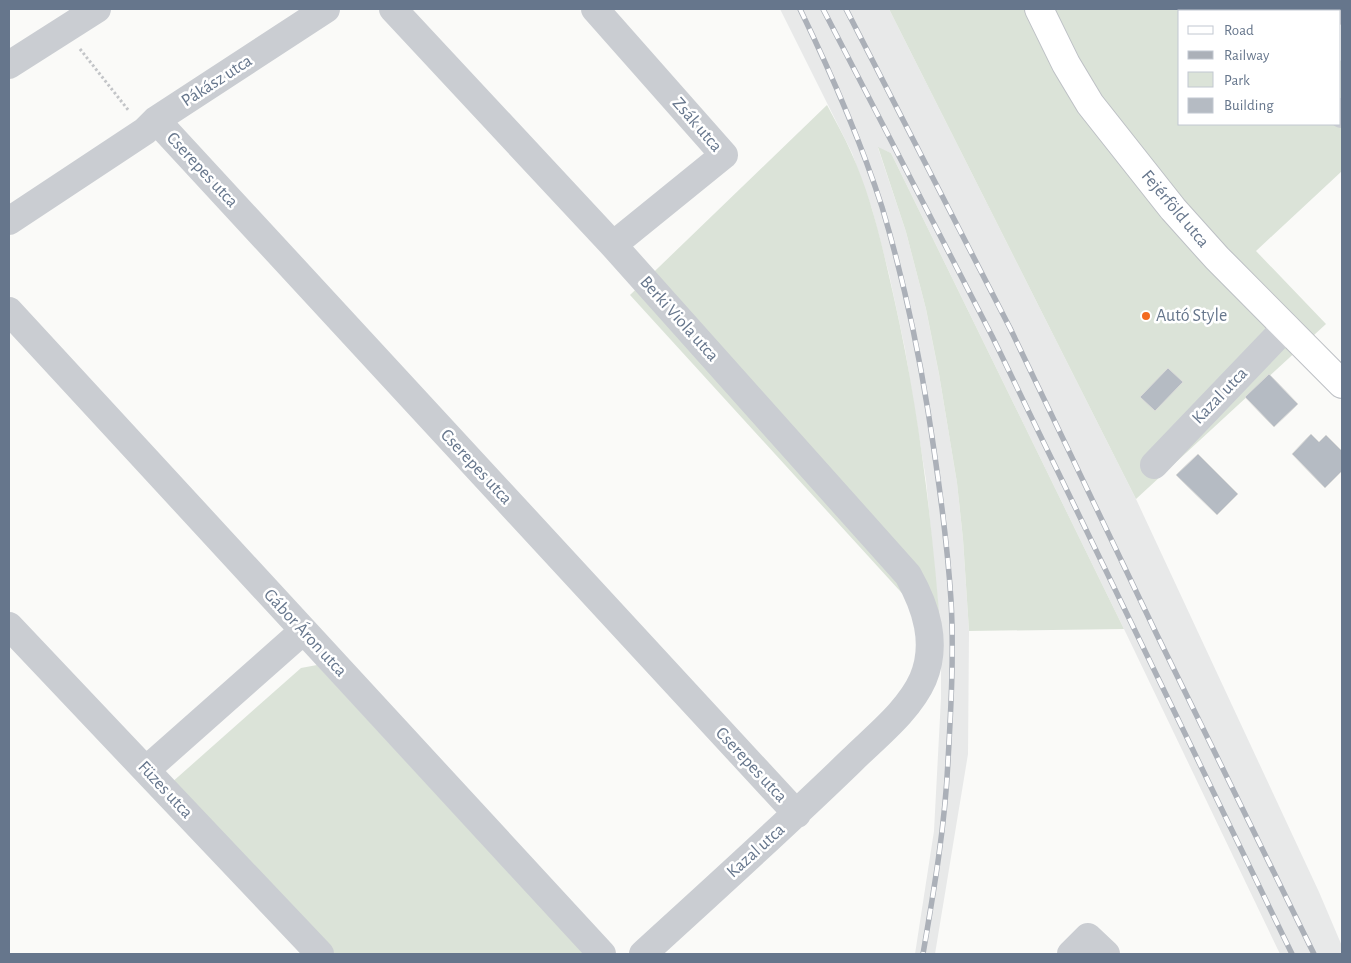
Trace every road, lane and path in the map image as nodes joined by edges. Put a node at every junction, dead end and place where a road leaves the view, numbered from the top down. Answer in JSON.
{"nodes":[{"id":1,"x":97,"y":9,"type":"edge"},
{"id":2,"x":326,"y":9,"type":"edge"},
{"id":3,"x":393,"y":9,"type":"edge"},
{"id":4,"x":595,"y":9,"type":"edge"},
{"id":5,"x":1039,"y":9,"type":"edge"},
{"id":6,"x":64,"y":30,"type":"junction"},
{"id":7,"x":9,"y":65,"type":"edge"},
{"id":8,"x":151,"y":126,"type":"junction"},
{"id":9,"x":9,"y":220,"type":"edge"},
{"id":10,"x":612,"y":245,"type":"junction"},
{"id":11,"x":9,"y":311,"type":"edge"},
{"id":12,"x":1286,"y":327,"type":"junction"},
{"id":13,"x":1342,"y":384,"type":"edge"},
{"id":14,"x":1154,"y":465,"type":"dead end"},
{"id":15,"x":9,"y":626,"type":"edge"},
{"id":16,"x":303,"y":631,"type":"junction"},
{"id":17,"x":930,"y":649,"type":"joint"},
{"id":18,"x":146,"y":770,"type":"junction"},
{"id":19,"x":797,"y":814,"type":"junction"},
{"id":20,"x":320,"y":954,"type":"edge"},
{"id":21,"x":602,"y":954,"type":"edge"},
{"id":22,"x":643,"y":954,"type":"edge"}],
"edges":[{"from":1,"to":6,"type":"street"},
{"from":2,"to":8,"type":"street","name":"Pákász utca"},
{"from":3,"to":10,"type":"street","name":"Berki Viola utca"},
{"from":4,"to":10,"type":"street","name":"Zsák utca"},
{"from":5,"to":12,"type":"main road","name":"Fejérföld utca"},
{"from":6,"to":7,"type":"street"},
{"from":6,"to":8,"type":"path"},
{"from":8,"to":9,"type":"street","name":"Pákász utca"},
{"from":8,"to":19,"type":"street","name":"Cserepes utca"},
{"from":10,"to":17,"type":"street","name":"Berki Viola utca"},
{"from":11,"to":16,"type":"street","name":"Gábor Áron utca"},
{"from":12,"to":13,"type":"main road","name":"Fejérföld utca"},
{"from":12,"to":14,"type":"street","name":"Kazal utca"},
{"from":15,"to":18,"type":"street","name":"Füzes utca"},
{"from":16,"to":18,"type":"street"},
{"from":16,"to":21,"type":"street","name":"Gábor Áron utca"},
{"from":17,"to":19,"type":"street","name":"Kazal utca"},
{"from":18,"to":20,"type":"street","name":"Füzes utca"},
{"from":19,"to":22,"type":"street","name":"Kazal utca"}]}
